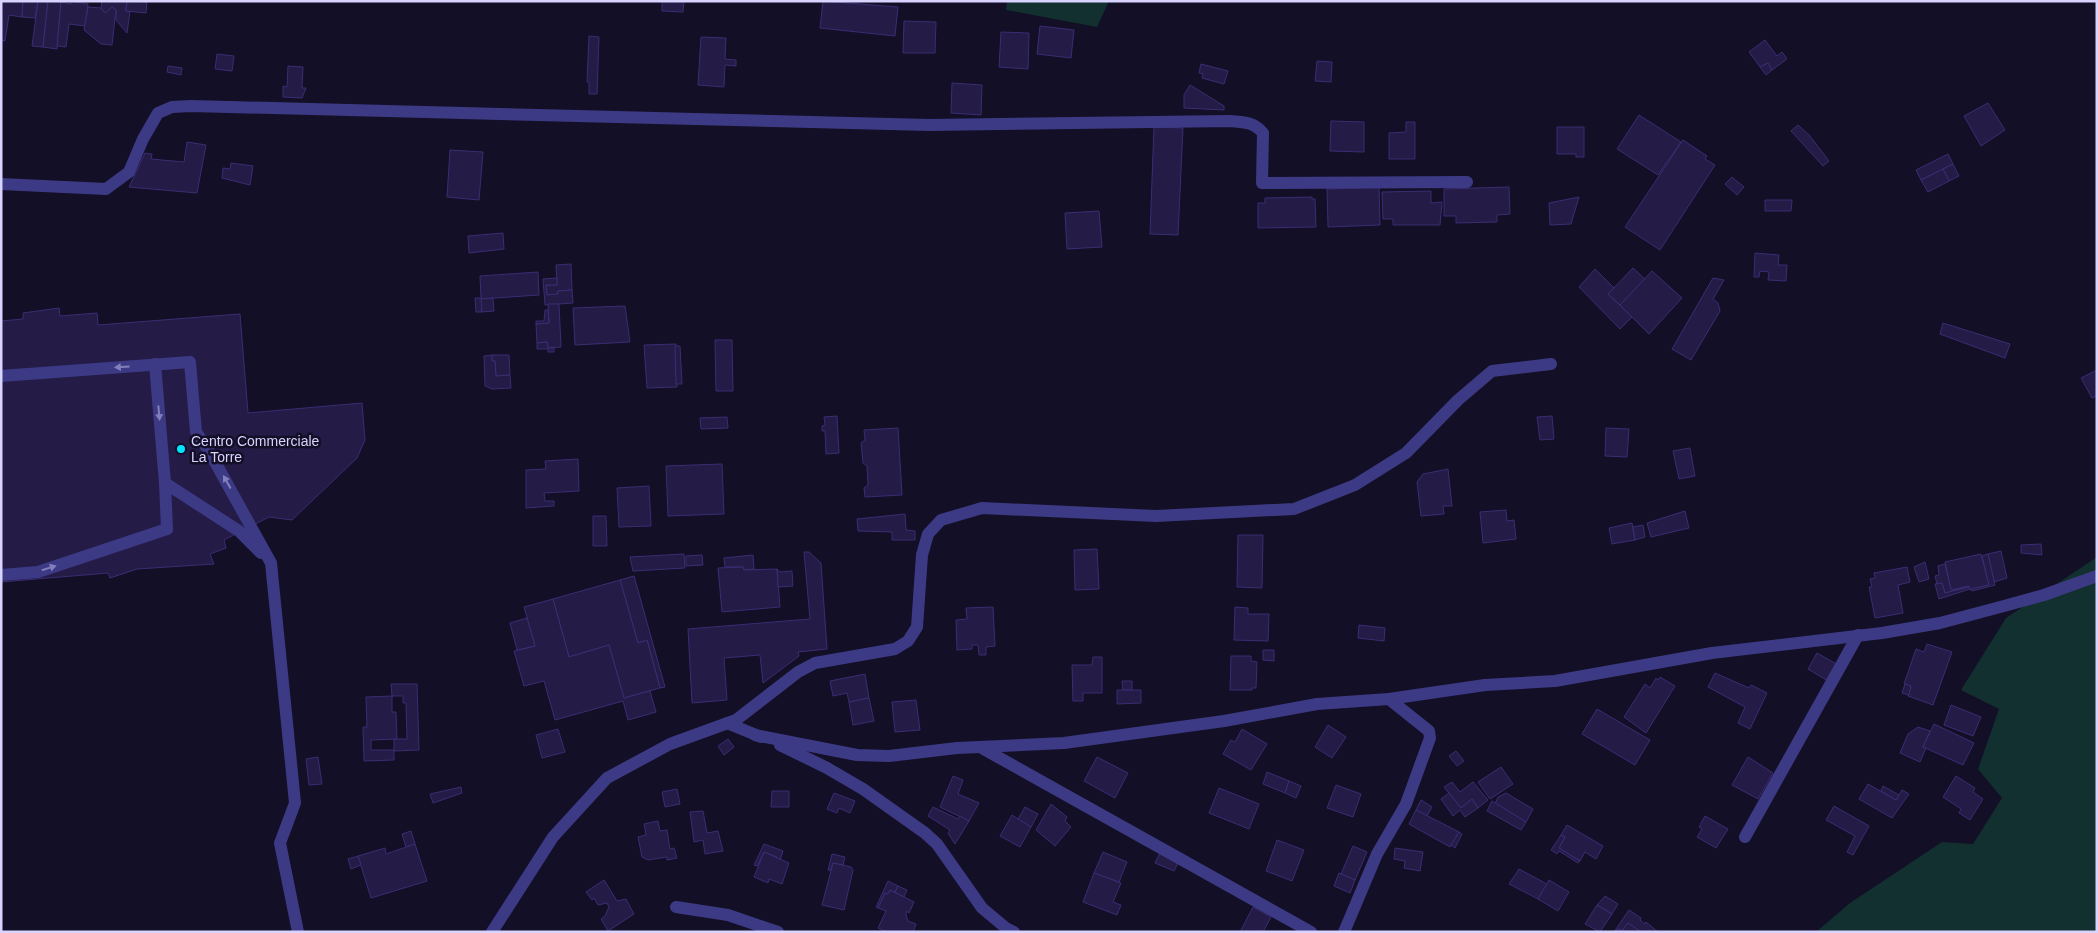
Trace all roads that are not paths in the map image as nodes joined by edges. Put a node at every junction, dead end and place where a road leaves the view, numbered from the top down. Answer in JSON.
{"nodes":[{"id":1,"x":1467,"y":182,"type":"dead end"},
{"id":2,"x":1,"y":184,"type":"edge"},
{"id":3,"x":155,"y":364,"type":"junction"},
{"id":4,"x":1551,"y":364,"type":"dead end"},
{"id":5,"x":1,"y":376,"type":"edge"},
{"id":6,"x":166,"y":483,"type":"junction"},
{"id":7,"x":271,"y":563,"type":"junction"},
{"id":8,"x":1,"y":575,"type":"edge"},
{"id":9,"x":2097,"y":576,"type":"edge"},
{"id":10,"x":1858,"y":635,"type":"junction"},
{"id":11,"x":1388,"y":699,"type":"junction"},
{"id":12,"x":727,"y":723,"type":"junction"},
{"id":13,"x":755,"y":734,"type":"junction"},
{"id":14,"x":980,"y":746,"type":"junction"},
{"id":15,"x":1745,"y":837,"type":"dead end"},
{"id":16,"x":676,"y":907,"type":"dead end"},
{"id":17,"x":298,"y":932,"type":"edge"},
{"id":18,"x":492,"y":932,"type":"edge"},
{"id":19,"x":778,"y":932,"type":"edge"},
{"id":20,"x":1014,"y":932,"type":"edge"},
{"id":21,"x":1311,"y":932,"type":"edge"},
{"id":22,"x":1344,"y":932,"type":"edge"}],
"edges":[{"from":1,"to":2,"type":"street"},
{"from":3,"to":5,"type":"street","one_way":true},
{"from":3,"to":6,"type":"street","one_way":true},
{"from":7,"to":3,"type":"street","one_way":true},
{"from":4,"to":12,"type":"street"},
{"from":6,"to":7,"type":"street"},
{"from":8,"to":6,"type":"street","one_way":true},
{"from":7,"to":17,"type":"street"},
{"from":9,"to":10,"type":"street"},
{"from":10,"to":11,"type":"street"},
{"from":10,"to":15,"type":"street"},
{"from":11,"to":14,"type":"street"},
{"from":11,"to":22,"type":"street"},
{"from":12,"to":13,"type":"street"},
{"from":12,"to":18,"type":"street"},
{"from":13,"to":14,"type":"street"},
{"from":13,"to":20,"type":"street"},
{"from":14,"to":21,"type":"street"},
{"from":16,"to":19,"type":"street"}]}
